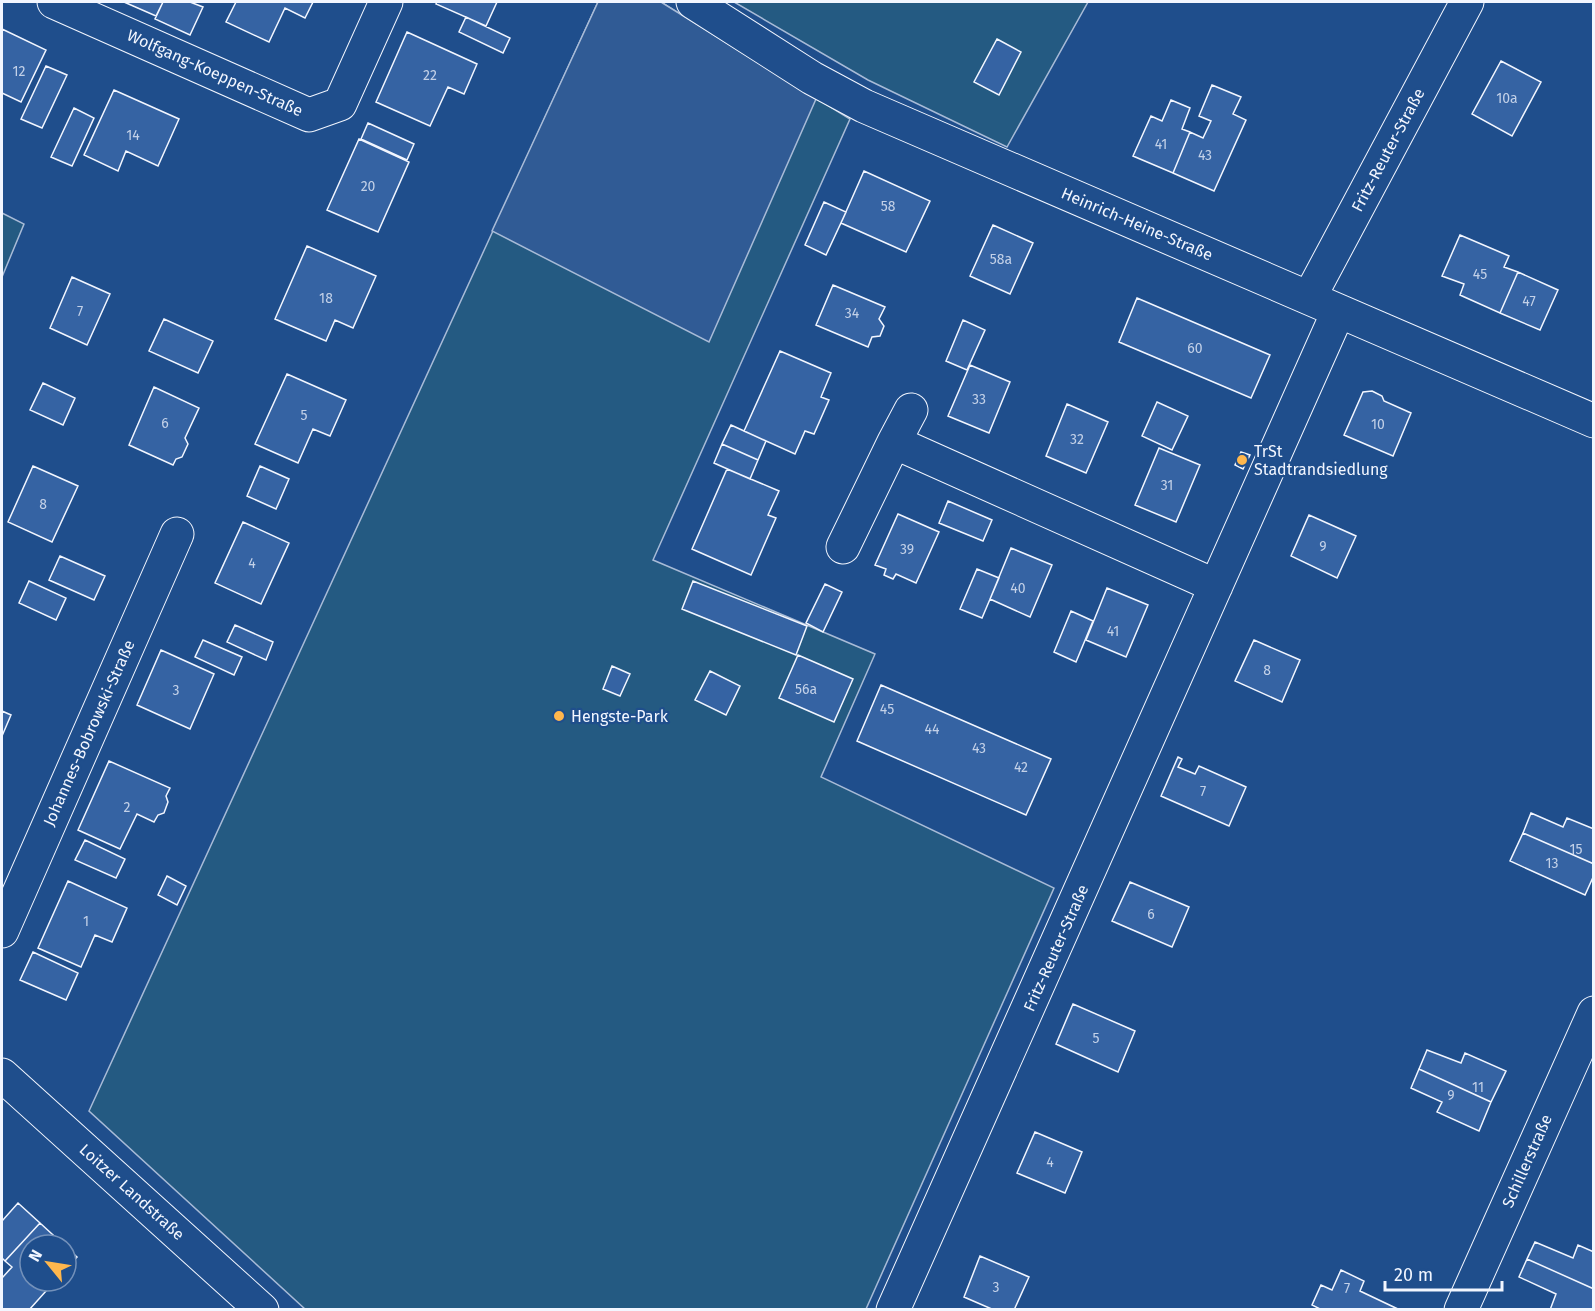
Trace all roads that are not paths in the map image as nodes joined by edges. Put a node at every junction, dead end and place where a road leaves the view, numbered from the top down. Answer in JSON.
{"nodes":[{"id":1,"x":54,"y":2,"type":"edge"},
{"id":2,"x":386,"y":2,"type":"edge"},
{"id":3,"x":693,"y":2,"type":"edge"},
{"id":4,"x":1467,"y":2,"type":"edge"},
{"id":5,"x":1324,"y":305,"type":"junction"},
{"id":6,"x":911,"y":410,"type":"dead end"},
{"id":7,"x":1593,"y":421,"type":"edge"},
{"id":8,"x":894,"y":442,"type":"junction"},
{"id":9,"x":177,"y":534,"type":"dead end"},
{"id":10,"x":843,"y":547,"type":"dead end"},
{"id":11,"x":1216,"y":586,"type":"junction"},
{"id":12,"x":2,"y":931,"type":"edge"},
{"id":13,"x":1593,"y":1013,"type":"edge"},
{"id":14,"x":2,"y":1075,"type":"edge"},
{"id":15,"x":262,"y":1310,"type":"edge"},
{"id":16,"x":893,"y":1310,"type":"edge"},
{"id":17,"x":1461,"y":1310,"type":"edge"}],
"edges":[{"from":1,"to":2,"type":"street","name":"Wolfgang-Koeppen-Straße"},
{"from":3,"to":5,"type":"street","name":"Heinrich-Heine-Straße"},
{"from":4,"to":5,"type":"street","name":"Fritz-Reuter-Straße"},
{"from":5,"to":7,"type":"street","name":"Heinrich-Heine-Straße"},
{"from":5,"to":11,"type":"street","name":"Fritz-Reuter-Straße"},
{"from":6,"to":8,"type":"street"},
{"from":8,"to":10,"type":"street"},
{"from":8,"to":11,"type":"street"},
{"from":9,"to":12,"type":"street","name":"Johannes-Bobrowski-Straße"},
{"from":11,"to":16,"type":"street","name":"Fritz-Reuter-Straße"},
{"from":13,"to":17,"type":"street","name":"Schillerstraße"},
{"from":14,"to":15,"type":"street","name":"Loitzer Landstraße"}]}
